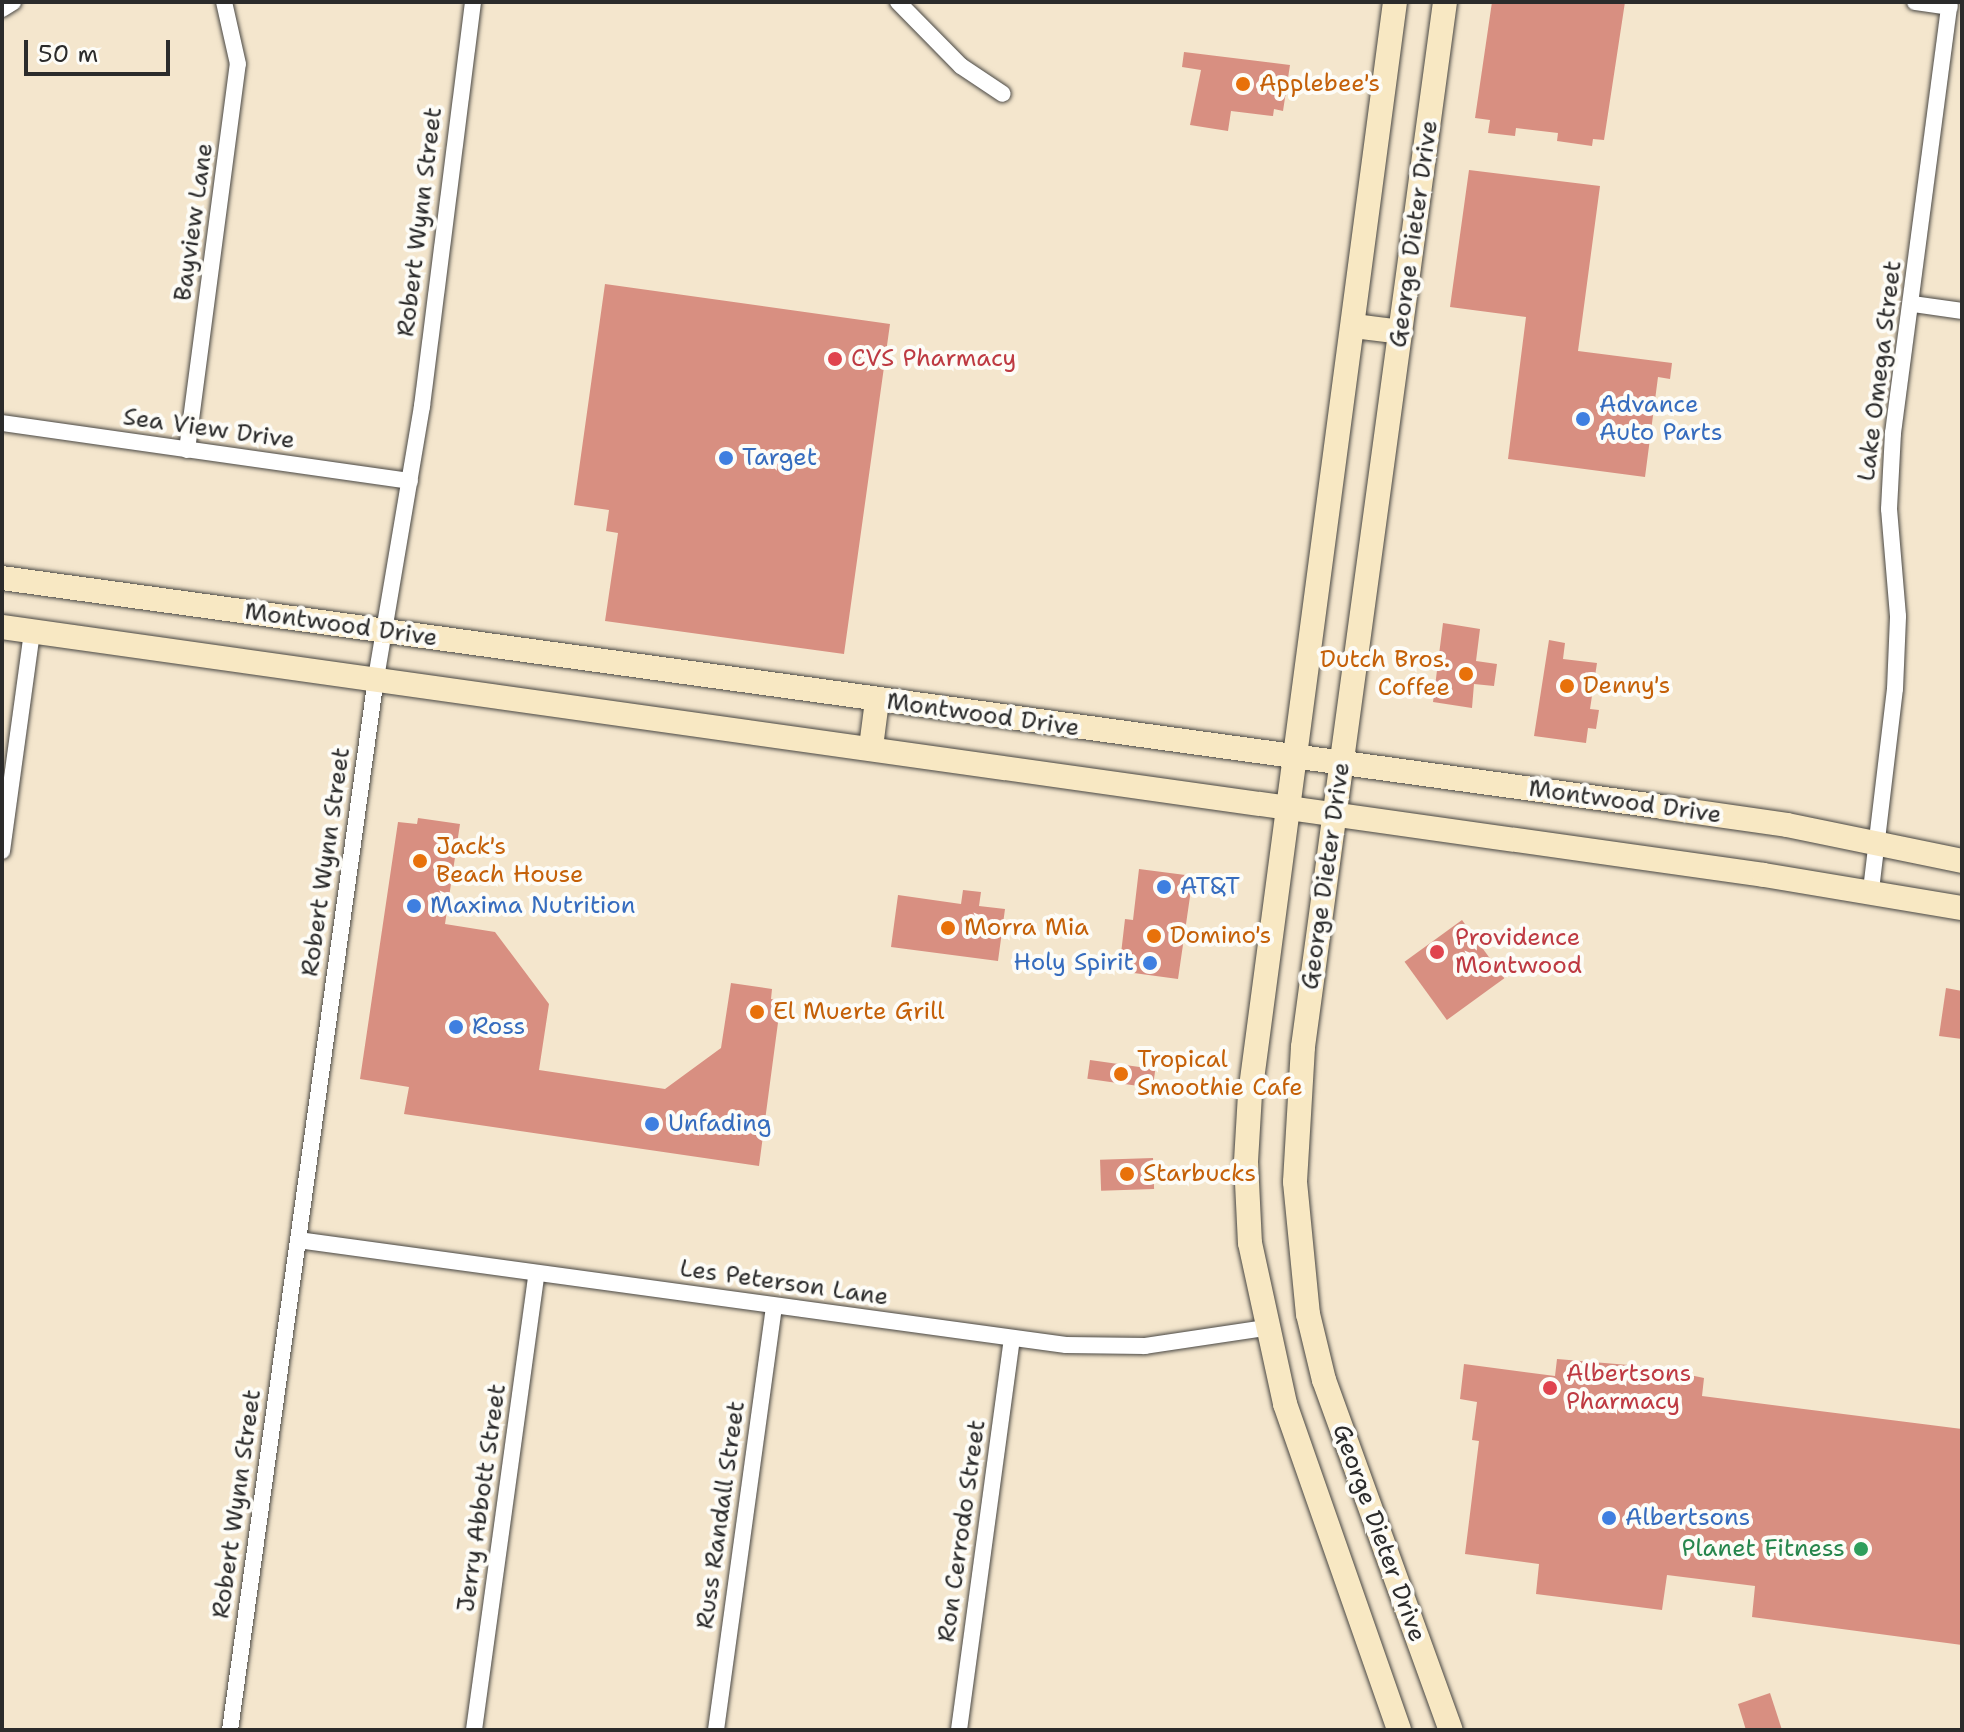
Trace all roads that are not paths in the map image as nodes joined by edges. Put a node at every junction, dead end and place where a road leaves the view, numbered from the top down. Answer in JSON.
{"nodes":[{"id":1,"x":13,"y":2,"type":"edge"},
{"id":2,"x":224,"y":2,"type":"edge"},
{"id":3,"x":473,"y":2,"type":"edge"},
{"id":4,"x":898,"y":2,"type":"edge"},
{"id":5,"x":1395,"y":2,"type":"edge"},
{"id":6,"x":1445,"y":2,"type":"edge"},
{"id":7,"x":1915,"y":2,"type":"edge"},
{"id":8,"x":1950,"y":4,"type":"edge"},
{"id":9,"x":2,"y":9,"type":"edge"},
{"id":10,"x":1003,"y":94,"type":"dead end"},
{"id":11,"x":1913,"y":304,"type":"junction"},
{"id":12,"x":1962,"y":311,"type":"edge"},
{"id":13,"x":1354,"y":326,"type":"junction"},
{"id":14,"x":1401,"y":332,"type":"junction"},
{"id":15,"x":2,"y":423,"type":"edge"},
{"id":16,"x":187,"y":450,"type":"junction"},
{"id":17,"x":410,"y":481,"type":"junction"},
{"id":18,"x":2,"y":578,"type":"edge"},
{"id":19,"x":2,"y":627,"type":"edge"},
{"id":20,"x":32,"y":631,"type":"junction"},
{"id":21,"x":387,"y":631,"type":"junction"},
{"id":22,"x":376,"y":678,"type":"junction"},
{"id":23,"x":877,"y":701,"type":"junction"},
{"id":24,"x":871,"y":747,"type":"junction"},
{"id":25,"x":1298,"y":758,"type":"junction"},
{"id":26,"x":1342,"y":764,"type":"junction"},
{"id":27,"x":1291,"y":808,"type":"junction"},
{"id":28,"x":1334,"y":815,"type":"junction"},
{"id":29,"x":1876,"y":843,"type":"junction"},
{"id":30,"x":2,"y":851,"type":"edge"},
{"id":31,"x":1962,"y":861,"type":"edge"},
{"id":32,"x":1871,"y":890,"type":"junction"},
{"id":33,"x":1962,"y":908,"type":"edge"},
{"id":34,"x":298,"y":1240,"type":"junction"},
{"id":35,"x":537,"y":1273,"type":"junction"},
{"id":36,"x":774,"y":1307,"type":"junction"},
{"id":37,"x":1309,"y":1321,"type":"junction"},
{"id":38,"x":1265,"y":1328,"type":"junction"},
{"id":39,"x":1012,"y":1339,"type":"junction"},
{"id":40,"x":230,"y":1730,"type":"edge"},
{"id":41,"x":474,"y":1730,"type":"edge"},
{"id":42,"x":716,"y":1730,"type":"edge"},
{"id":43,"x":959,"y":1730,"type":"edge"},
{"id":44,"x":1399,"y":1730,"type":"edge"},
{"id":45,"x":1451,"y":1730,"type":"edge"}],
"edges":[{"from":1,"to":9,"type":"street"},
{"from":2,"to":16,"type":"street","name":"Bayview Lane"},
{"from":3,"to":17,"type":"street","name":"Robert Wynn Street"},
{"from":4,"to":10,"type":"street"},
{"from":5,"to":13,"type":"main road","name":"George Dieter Drive"},
{"from":6,"to":14,"type":"main road","name":"George Dieter Drive"},
{"from":7,"to":8,"type":"street"},
{"from":8,"to":11,"type":"street","name":"Lake Omega Street"},
{"from":11,"to":12,"type":"street"},
{"from":11,"to":29,"type":"street","name":"Lake Omega Street"},
{"from":13,"to":14,"type":"main road"},
{"from":13,"to":25,"type":"main road","name":"George Dieter Drive"},
{"from":14,"to":26,"type":"main road","name":"George Dieter Drive"},
{"from":15,"to":16,"type":"street","name":"Sea View Drive"},
{"from":16,"to":17,"type":"street","name":"Sea View Drive"},
{"from":17,"to":21,"type":"street","name":"Robert Wynn Street"},
{"from":18,"to":21,"type":"main road","name":"Montwood Drive"},
{"from":19,"to":20,"type":"main road","name":"Montwood Drive"},
{"from":20,"to":22,"type":"main road","name":"Montwood Drive"},
{"from":20,"to":30,"type":"street"},
{"from":21,"to":22,"type":"street","name":"Robert Wynn Street"},
{"from":21,"to":23,"type":"main road","name":"Montwood Drive"},
{"from":22,"to":24,"type":"main road","name":"Montwood Drive"},
{"from":22,"to":34,"type":"street","name":"Robert Wynn Street"},
{"from":23,"to":24,"type":"main road"},
{"from":23,"to":25,"type":"main road","name":"Montwood Drive"},
{"from":24,"to":27,"type":"main road","name":"Montwood Drive"},
{"from":25,"to":26,"type":"main road","name":"Montwood Drive"},
{"from":25,"to":27,"type":"main road","name":"George Dieter Drive"},
{"from":26,"to":28,"type":"main road","name":"George Dieter Drive"},
{"from":26,"to":29,"type":"main road","name":"Montwood Drive"},
{"from":27,"to":28,"type":"main road","name":"Montwood Drive"},
{"from":27,"to":38,"type":"main road","name":"George Dieter Drive"},
{"from":28,"to":32,"type":"main road","name":"Montwood Drive"},
{"from":28,"to":37,"type":"main road","name":"George Dieter Drive"},
{"from":29,"to":31,"type":"main road","name":"Montwood Drive"},
{"from":29,"to":32,"type":"street","name":"Lake Omega Street"},
{"from":32,"to":33,"type":"main road","name":"Montwood Drive"},
{"from":34,"to":35,"type":"street","name":"Les Peterson Lane"},
{"from":34,"to":40,"type":"street","name":"Robert Wynn Street"},
{"from":35,"to":36,"type":"street","name":"Les Peterson Lane"},
{"from":35,"to":41,"type":"street","name":"Jerry Abbott Street"},
{"from":36,"to":39,"type":"street","name":"Les Peterson Lane"},
{"from":36,"to":42,"type":"street","name":"Russ Randall Street"},
{"from":37,"to":38,"type":"main road"},
{"from":37,"to":45,"type":"main road","name":"George Dieter Drive"},
{"from":38,"to":39,"type":"street","name":"Les Peterson Lane"},
{"from":38,"to":44,"type":"main road","name":"George Dieter Drive"},
{"from":39,"to":43,"type":"street","name":"Ron Cerrodo Street"}]}
